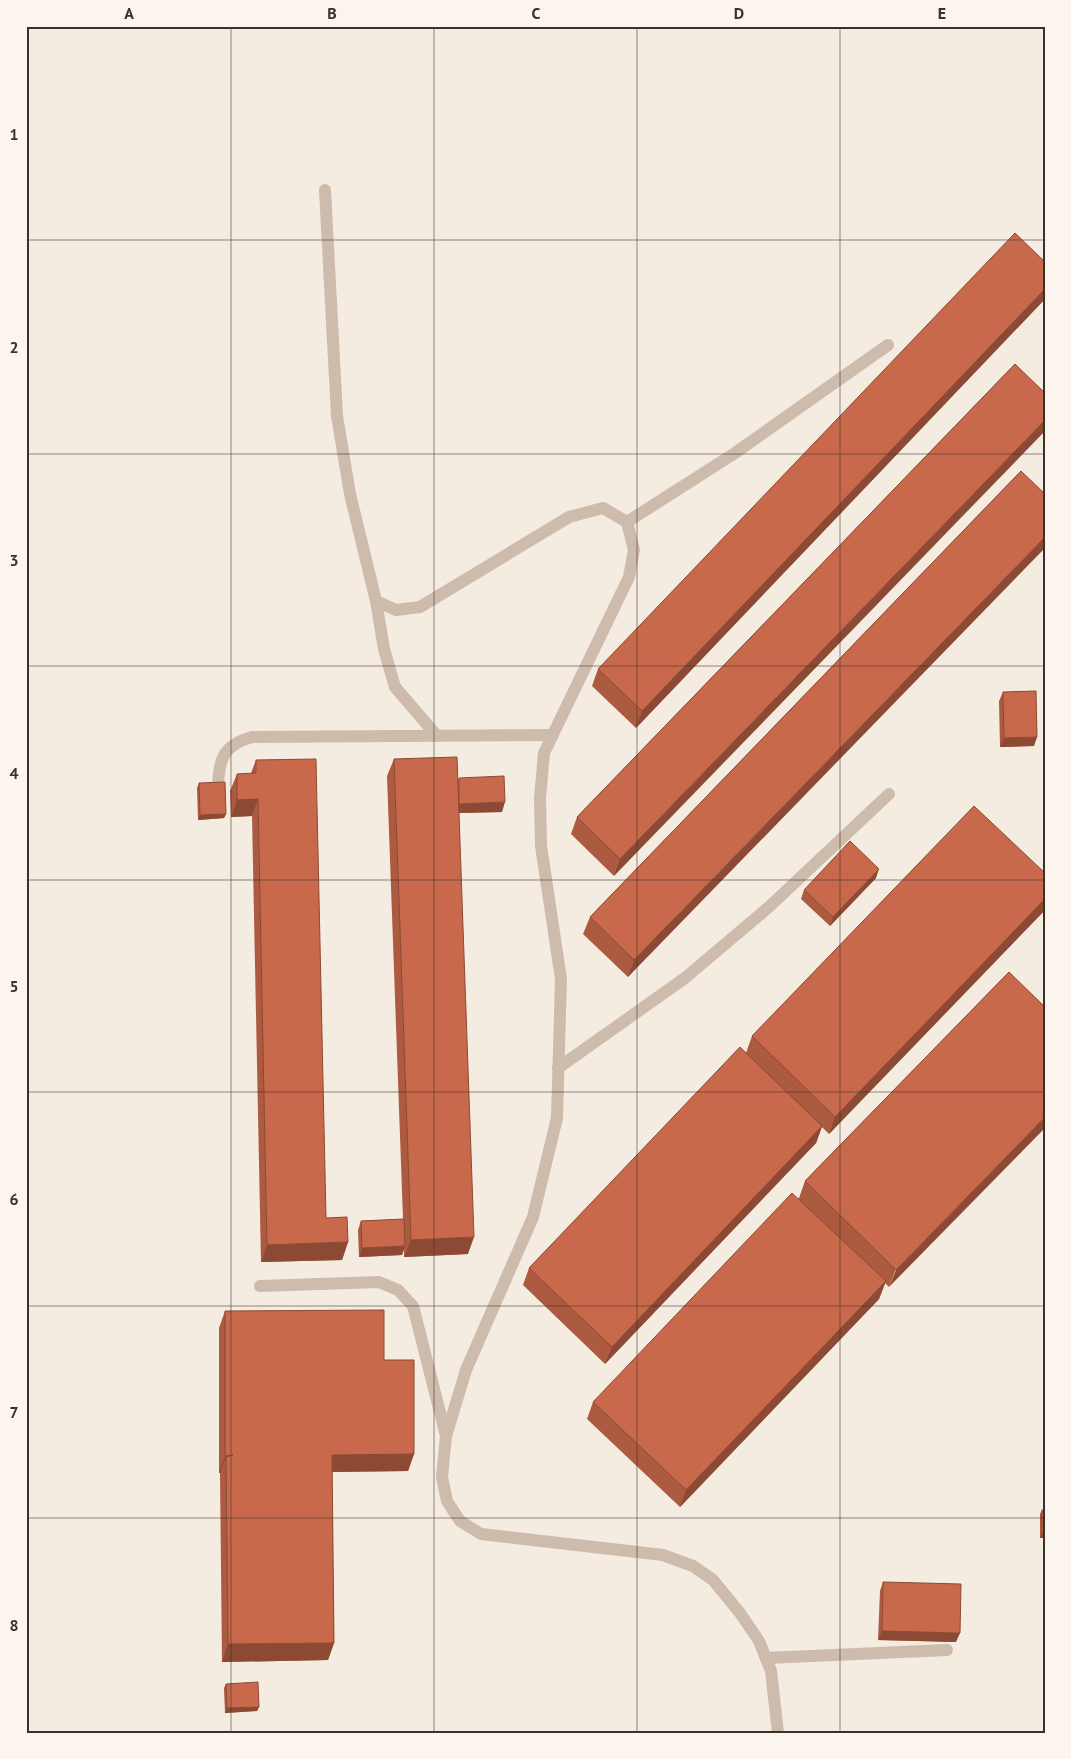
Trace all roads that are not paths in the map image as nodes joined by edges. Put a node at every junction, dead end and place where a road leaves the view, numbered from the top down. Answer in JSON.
{"nodes":[{"id":1,"x":325,"y":190,"type":"dead end"},
{"id":2,"x":888,"y":345,"type":"dead end"},
{"id":3,"x":628,"y":522,"type":"junction"},
{"id":4,"x":376,"y":600,"type":"junction"},
{"id":5,"x":553,"y":735,"type":"junction"},
{"id":6,"x":438,"y":736,"type":"junction"},
{"id":7,"x":218,"y":786,"type":"edge"},
{"id":8,"x":889,"y":794,"type":"dead end"},
{"id":9,"x":558,"y":1068,"type":"junction"},
{"id":10,"x":260,"y":1286,"type":"dead end"},
{"id":11,"x":446,"y":1436,"type":"junction"},
{"id":12,"x":947,"y":1650,"type":"dead end"},
{"id":13,"x":766,"y":1658,"type":"junction"},
{"id":14,"x":778,"y":1733,"type":"edge"}],
"edges":[{"from":1,"to":4,"type":"lane"},
{"from":2,"to":3,"type":"lane"},
{"from":3,"to":4,"type":"lane"},
{"from":3,"to":5,"type":"lane"},
{"from":4,"to":6,"type":"lane"},
{"from":5,"to":6,"type":"lane"},
{"from":5,"to":9,"type":"lane"},
{"from":6,"to":7,"type":"lane"},
{"from":8,"to":9,"type":"lane"},
{"from":9,"to":11,"type":"lane"},
{"from":10,"to":11,"type":"lane"},
{"from":11,"to":13,"type":"lane"},
{"from":12,"to":13,"type":"lane"},
{"from":13,"to":14,"type":"lane"}]}
